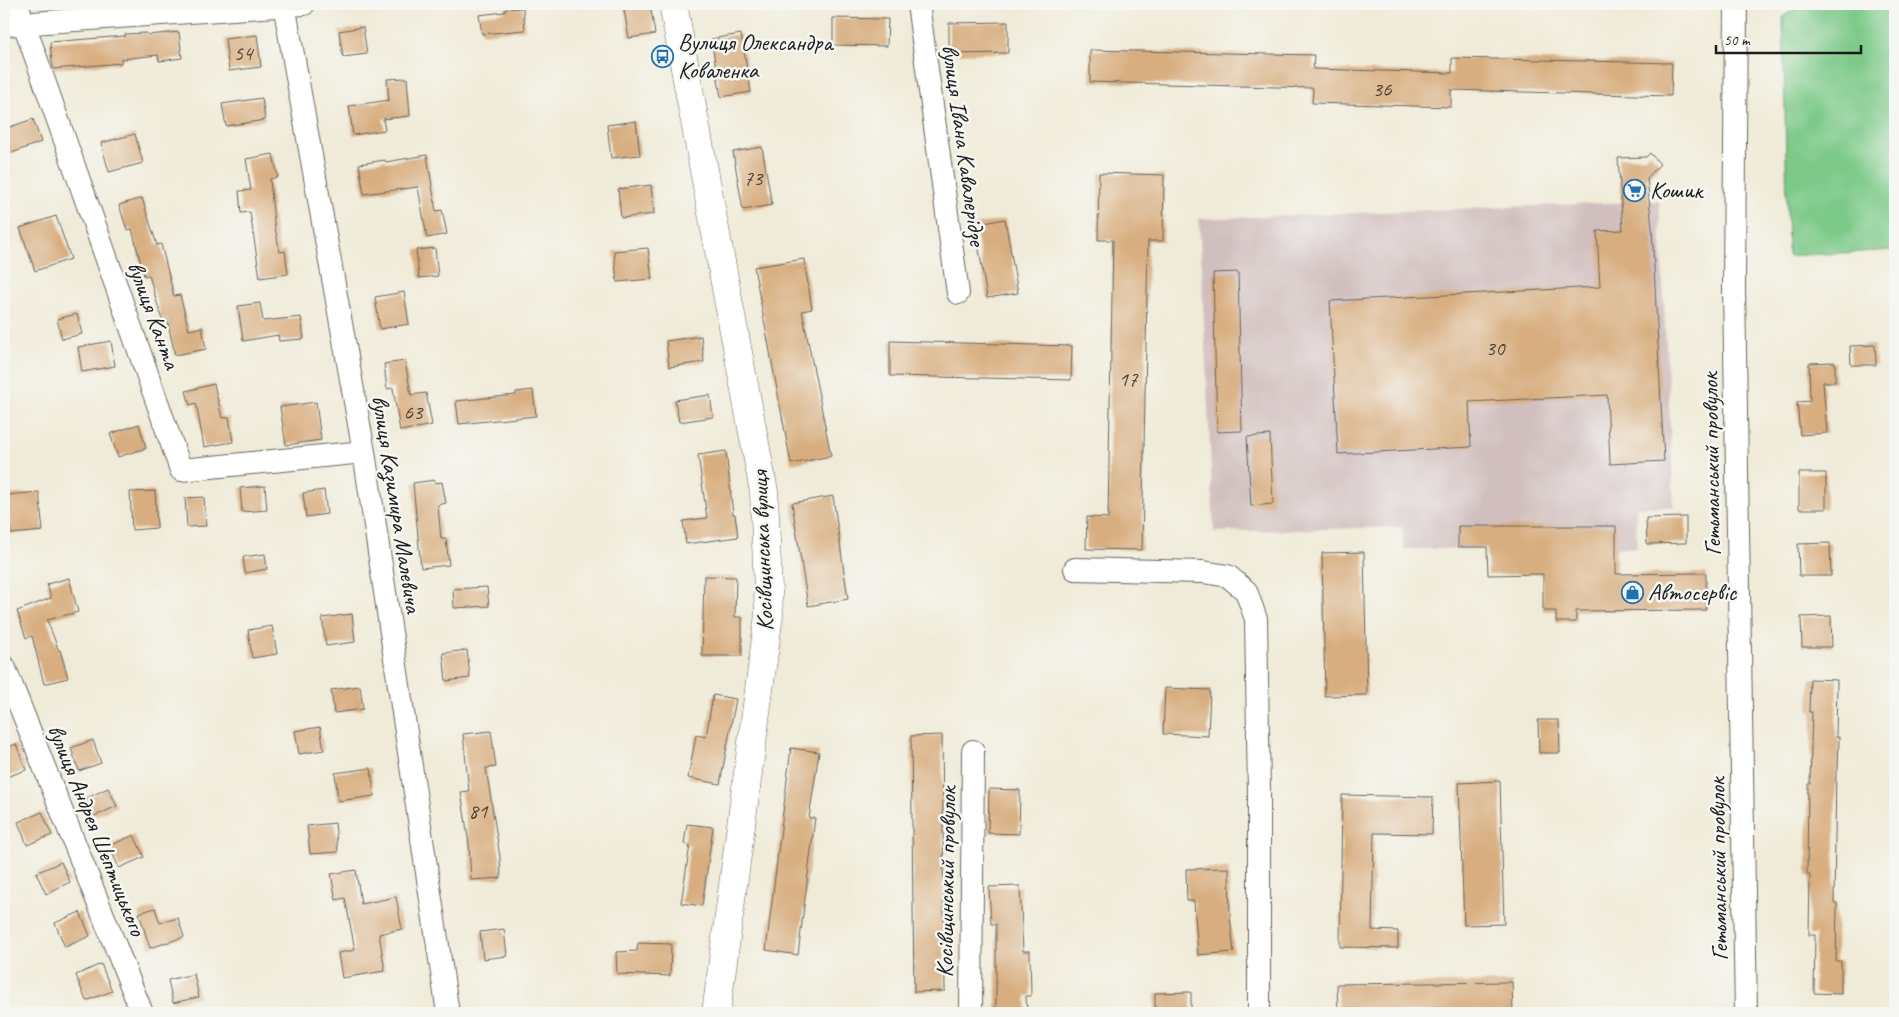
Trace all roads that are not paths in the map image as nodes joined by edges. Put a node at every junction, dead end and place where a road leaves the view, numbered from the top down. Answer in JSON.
{"nodes":[{"id":1,"x":291,"y":4,"type":"edge"},
{"id":2,"x":673,"y":4,"type":"edge"},
{"id":3,"x":918,"y":4,"type":"edge"},
{"id":4,"x":1736,"y":4,"type":"edge"},
{"id":5,"x":1741,"y":4,"type":"edge"},
{"id":6,"x":15,"y":17,"type":"edge"},
{"id":7,"x":958,"y":293,"type":"dead end"},
{"id":8,"x":364,"y":452,"type":"junction"},
{"id":9,"x":1075,"y":569,"type":"dead end"},
{"id":10,"x":4,"y":666,"type":"edge"},
{"id":11,"x":973,"y":751,"type":"dead end"},
{"id":12,"x":142,"y":1013,"type":"edge"},
{"id":13,"x":448,"y":1013,"type":"edge"},
{"id":14,"x":716,"y":1013,"type":"edge"},
{"id":15,"x":970,"y":1013,"type":"edge"},
{"id":16,"x":1259,"y":1013,"type":"edge"},
{"id":17,"x":1746,"y":1013,"type":"edge"}],
"edges":[{"from":1,"to":6,"type":"street"},
{"from":1,"to":8,"type":"street","name":"вулиця Казимира Малевича"},
{"from":2,"to":14,"type":"street","name":"Косівщинська вулиця"},
{"from":3,"to":7,"type":"street","name":"вулиця Івана Кавалерідзе"},
{"from":4,"to":5,"type":"street"},
{"from":4,"to":17,"type":"street","name":"Гетьманський провулок"},
{"from":6,"to":8,"type":"street","name":"вулиця Канта"},
{"from":8,"to":13,"type":"street","name":"вулиця Казимира Малевича"},
{"from":9,"to":16,"type":"street"},
{"from":10,"to":12,"type":"street","name":"вулиця Андрея Шептицького"},
{"from":11,"to":15,"type":"street","name":"Косівщинський провулок"}]}
